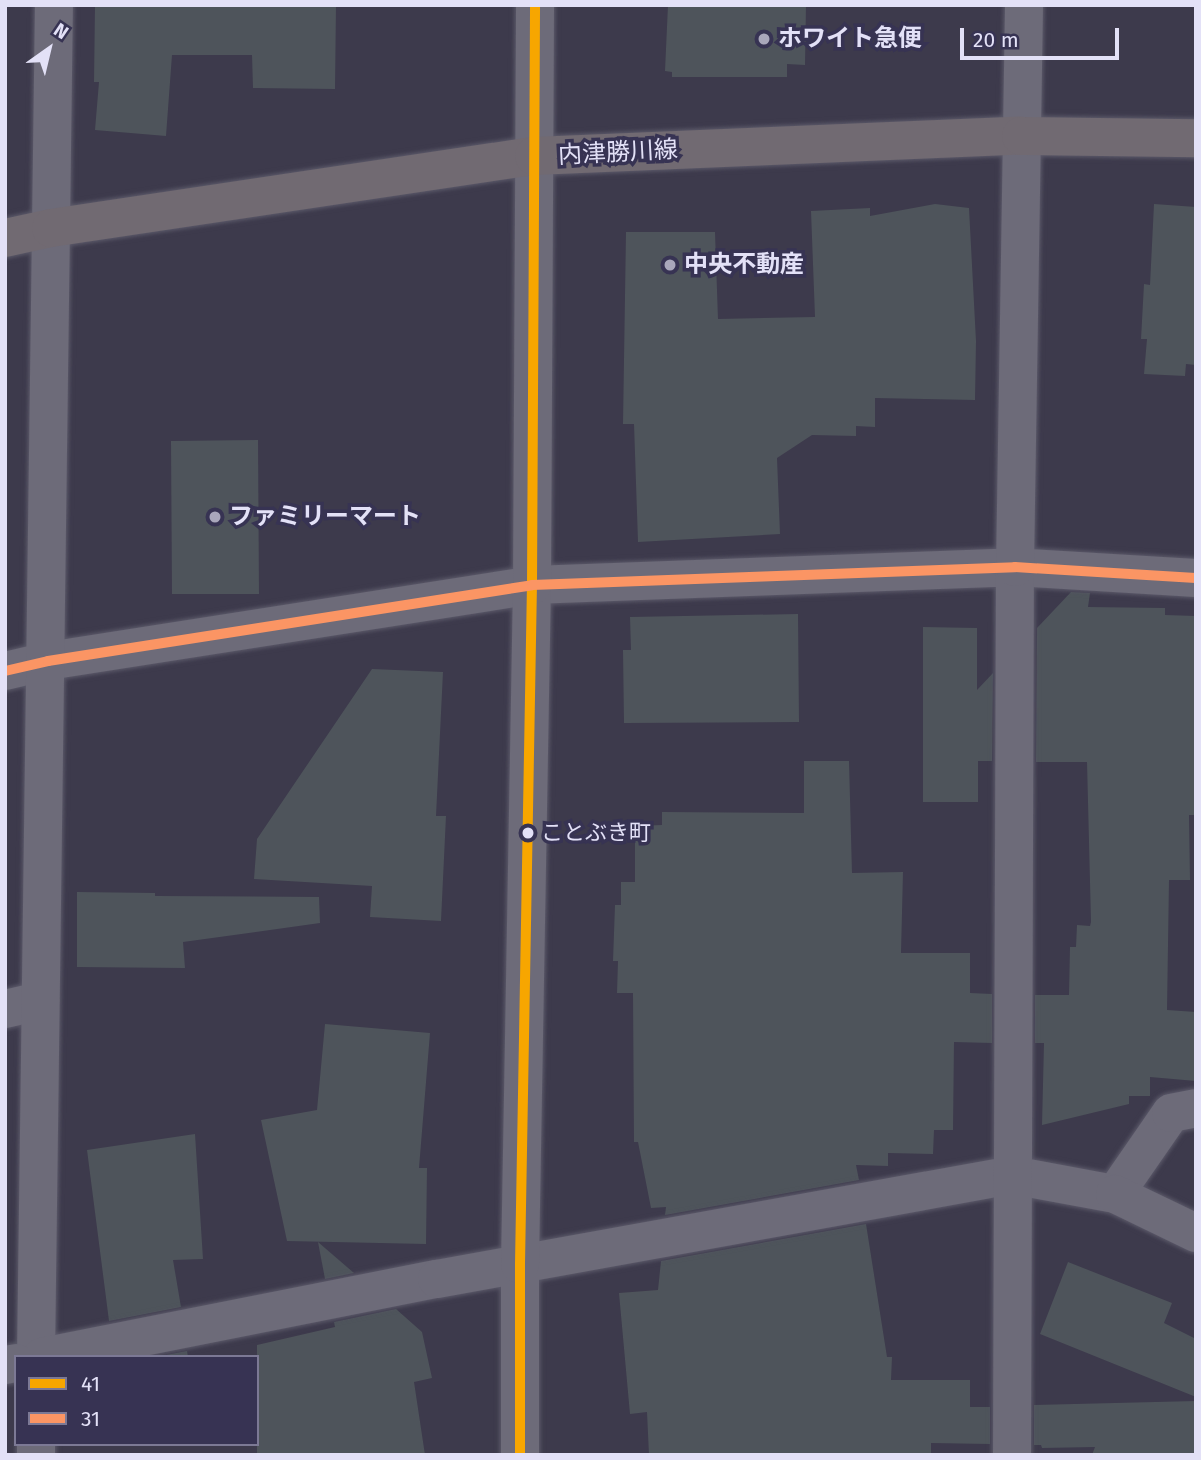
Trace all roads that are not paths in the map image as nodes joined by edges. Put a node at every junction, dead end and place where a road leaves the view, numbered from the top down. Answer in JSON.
{"nodes":[{"id":1,"x":54,"y":5,"type":"edge"},
{"id":2,"x":535,"y":5,"type":"edge"},
{"id":3,"x":1024,"y":5,"type":"edge"},
{"id":4,"x":1021,"y":135,"type":"junction"},
{"id":5,"x":1196,"y":138,"type":"edge"},
{"id":6,"x":534,"y":156,"type":"junction"},
{"id":7,"x":51,"y":228,"type":"junction"},
{"id":8,"x":5,"y":238,"type":"edge"},
{"id":9,"x":1015,"y":567,"type":"junction"},
{"id":10,"x":1196,"y":578,"type":"edge"},
{"id":11,"x":532,"y":585,"type":"junction"},
{"id":12,"x":48,"y":661,"type":"junction"},
{"id":13,"x":5,"y":671,"type":"edge"},
{"id":14,"x":23,"y":1005,"type":"edge"},
{"id":15,"x":1196,"y":1108,"type":"edge"},
{"id":16,"x":1012,"y":1175,"type":"junction"},
{"id":17,"x":1115,"y":1194,"type":"junction"},
{"id":18,"x":1196,"y":1233,"type":"edge"},
{"id":19,"x":520,"y":1264,"type":"junction"},
{"id":20,"x":36,"y":1355,"type":"edge"},
{"id":21,"x":52,"y":1355,"type":"edge"},
{"id":22,"x":520,"y":1455,"type":"edge"},
{"id":23,"x":1012,"y":1455,"type":"edge"}],
"edges":[{"from":1,"to":7,"type":"street"},
{"from":2,"to":6,"type":"street"},
{"from":3,"to":4,"type":"street"},
{"from":4,"to":5,"type":"main road","name":"内津勝川線"},
{"from":4,"to":6,"type":"main road","name":"内津勝川線"},
{"from":4,"to":9,"type":"street"},
{"from":6,"to":7,"type":"main road","name":"内津勝川線"},
{"from":6,"to":11,"type":"street"},
{"from":7,"to":8,"type":"main road","name":"内津勝川線"},
{"from":7,"to":12,"type":"street"},
{"from":9,"to":10,"type":"street"},
{"from":9,"to":11,"type":"street"},
{"from":9,"to":16,"type":"street"},
{"from":11,"to":12,"type":"street"},
{"from":11,"to":19,"type":"street"},
{"from":12,"to":13,"type":"street"},
{"from":12,"to":14,"type":"street"},
{"from":14,"to":20,"type":"street"},
{"from":15,"to":17,"type":"street"},
{"from":16,"to":17,"type":"street"},
{"from":16,"to":19,"type":"street"},
{"from":16,"to":23,"type":"street"},
{"from":17,"to":18,"type":"street"},
{"from":19,"to":21,"type":"street"},
{"from":19,"to":22,"type":"street"}]}
